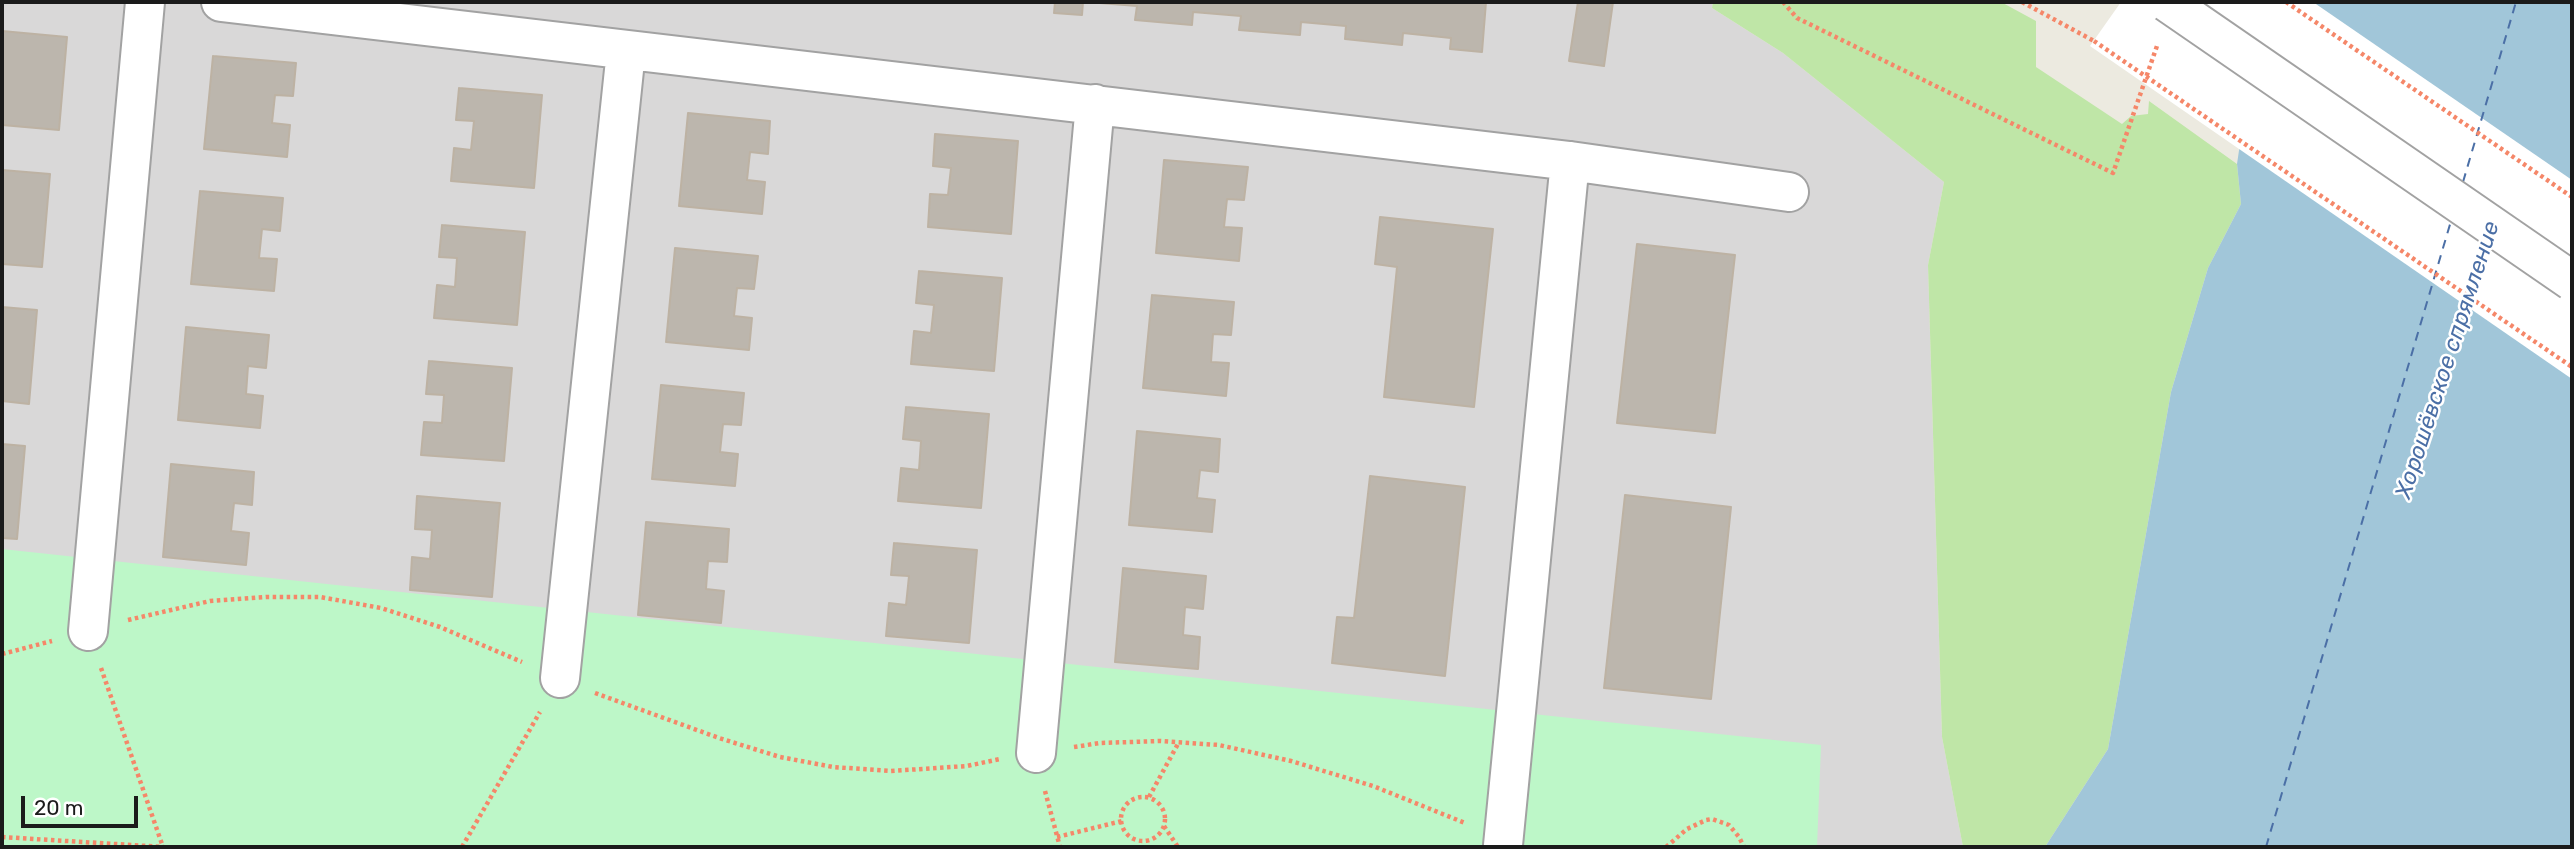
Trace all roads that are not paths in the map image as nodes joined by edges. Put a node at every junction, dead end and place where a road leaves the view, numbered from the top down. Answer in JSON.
{"nodes":[{"id":1,"x":145,"y":2,"type":"edge"},
{"id":2,"x":221,"y":2,"type":"edge"},
{"id":3,"x":2167,"y":2,"type":"edge"},
{"id":4,"x":626,"y":51,"type":"junction"},
{"id":5,"x":1095,"y":104,"type":"junction"},
{"id":6,"x":1570,"y":162,"type":"junction"},
{"id":7,"x":1789,"y":192,"type":"dead end"},
{"id":8,"x":2572,"y":281,"type":"edge"},
{"id":9,"x":88,"y":631,"type":"road end"},
{"id":10,"x":560,"y":678,"type":"road end"},
{"id":11,"x":1036,"y":753,"type":"road end"},
{"id":12,"x":1503,"y":845,"type":"road end"}],
"edges":[{"from":1,"to":9,"type":"street"},
{"from":2,"to":4,"type":"street"},
{"from":3,"to":8,"type":"street","bridge":true},
{"from":4,"to":5,"type":"street"},
{"from":4,"to":10,"type":"street"},
{"from":5,"to":6,"type":"street"},
{"from":5,"to":11,"type":"street"},
{"from":6,"to":7,"type":"street"},
{"from":6,"to":12,"type":"street"}]}
